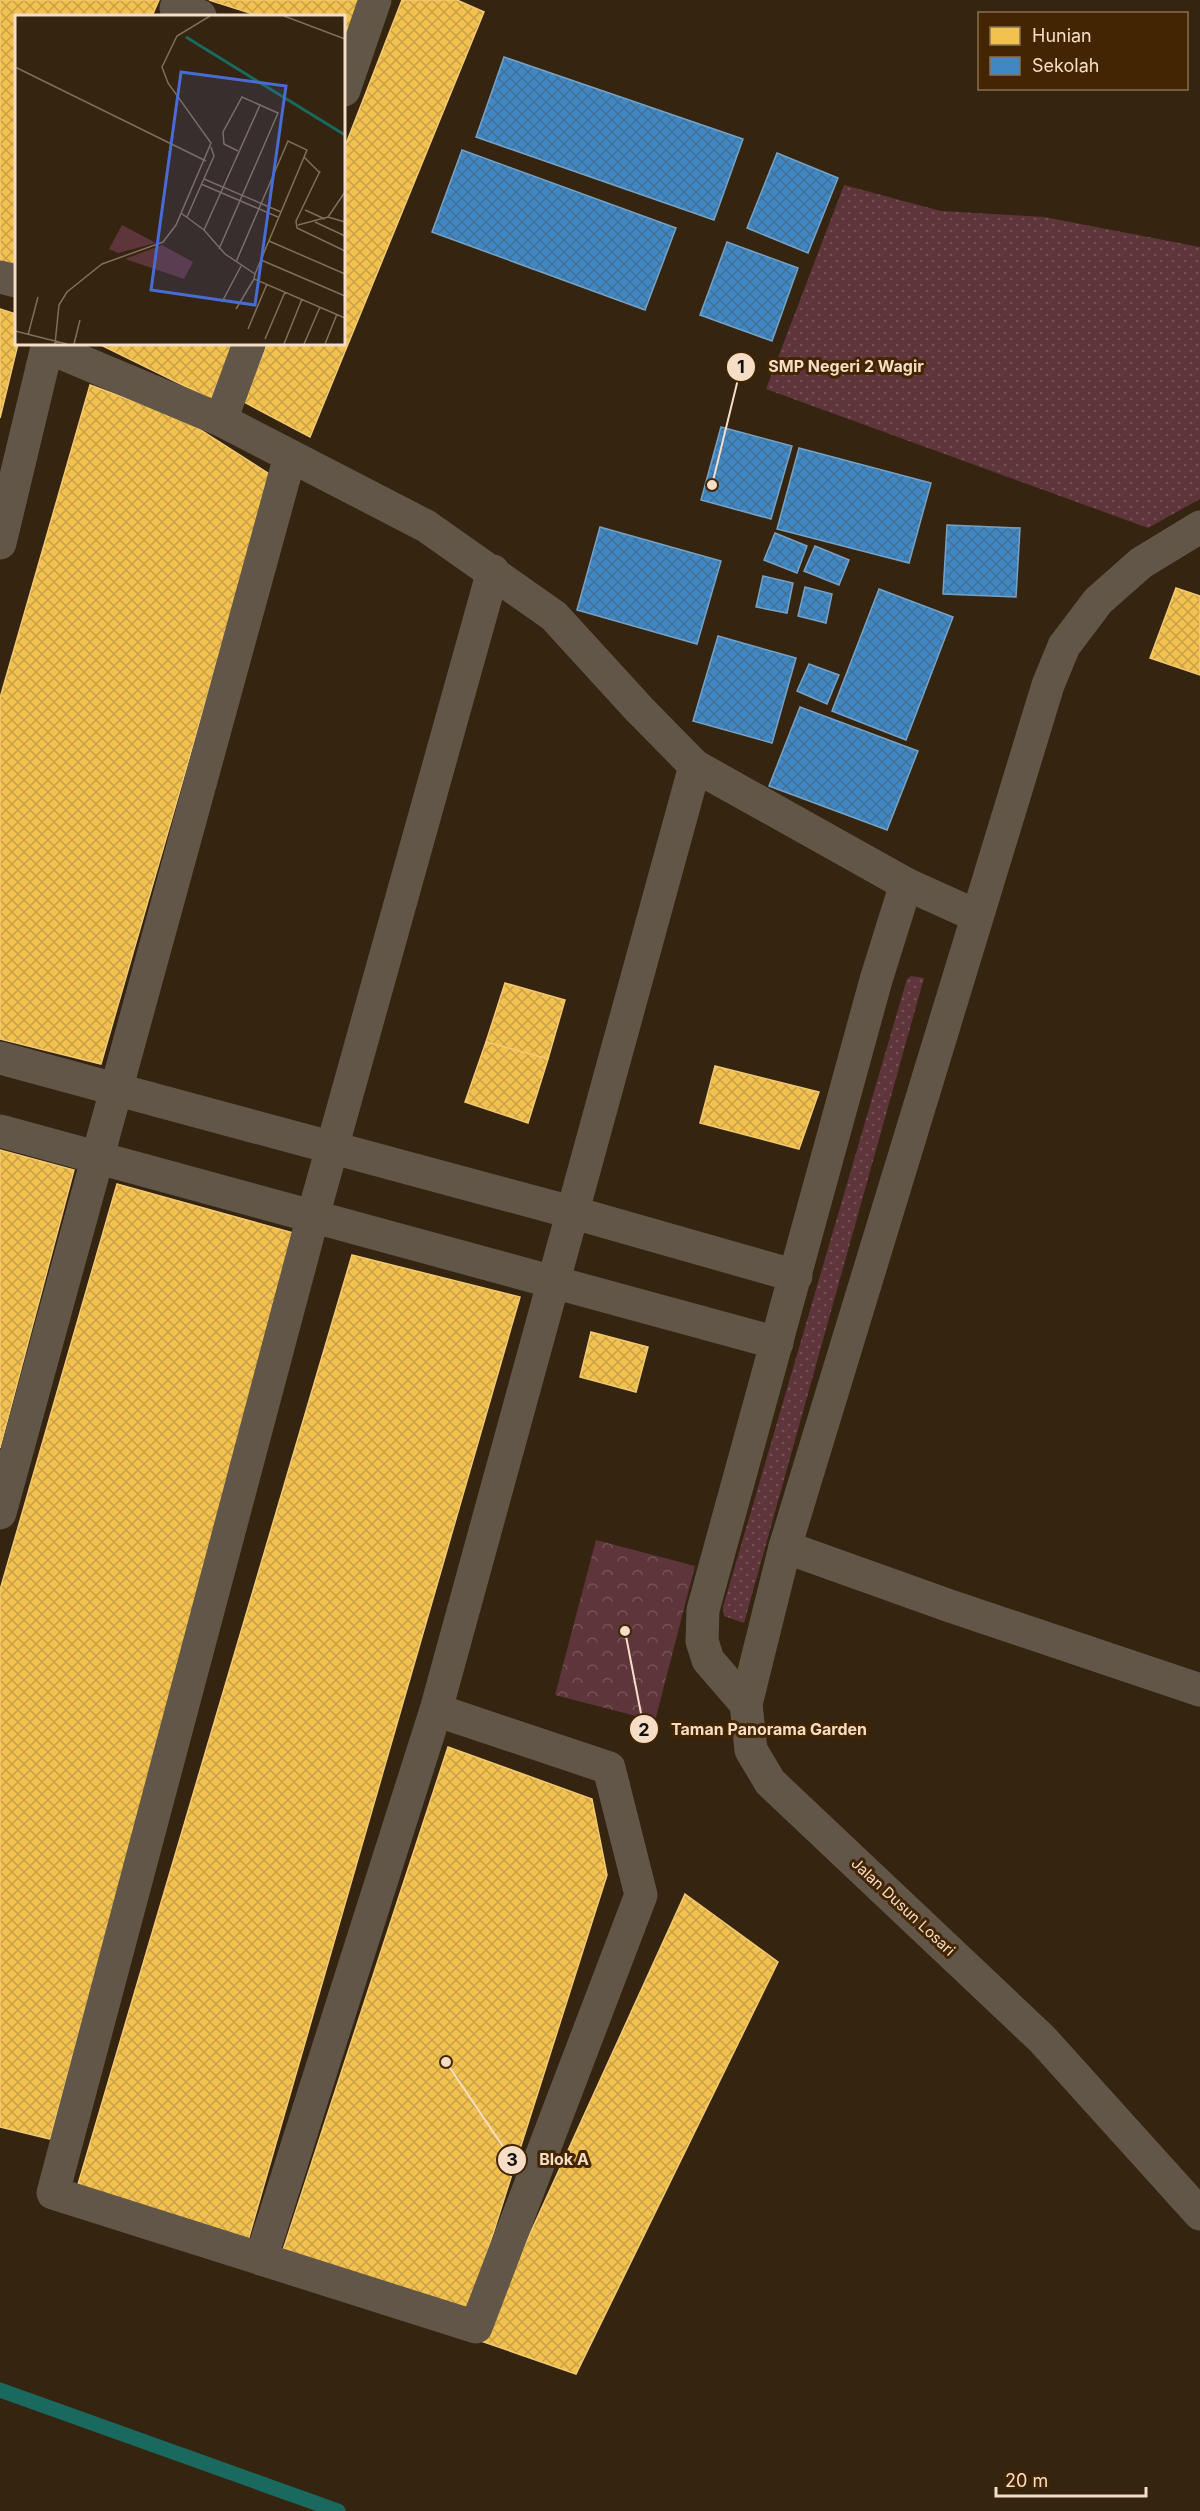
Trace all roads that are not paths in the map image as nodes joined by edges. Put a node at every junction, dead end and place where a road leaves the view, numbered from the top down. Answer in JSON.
{"nodes":[{"id":1,"x":375,"y":0,"type":"edge"},
{"id":2,"x":346,"y":76,"type":"edge"},
{"id":3,"x":0,"y":277,"type":"edge"},
{"id":4,"x":15,"y":281,"type":"edge"},
{"id":5,"x":47,"y":345,"type":"edge"},
{"id":6,"x":249,"y":345,"type":"edge"},
{"id":7,"x":221,"y":420,"type":"junction"},
{"id":8,"x":290,"y":456,"type":"junction"},
{"id":9,"x":1200,"y":527,"type":"edge"},
{"id":10,"x":2,"y":528,"type":"edge"},
{"id":11,"x":493,"y":571,"type":"junction"},
{"id":12,"x":695,"y":766,"type":"junction"},
{"id":13,"x":906,"y":884,"type":"junction"},
{"id":14,"x":977,"y":916,"type":"junction"},
{"id":15,"x":0,"y":1058,"type":"edge"},
{"id":16,"x":116,"y":1089,"type":"junction"},
{"id":17,"x":0,"y":1131,"type":"edge"},
{"id":18,"x":332,"y":1147,"type":"junction"},
{"id":19,"x":98,"y":1158,"type":"junction"},
{"id":20,"x":571,"y":1212,"type":"junction"},
{"id":21,"x":313,"y":1216,"type":"junction"},
{"id":22,"x":796,"y":1276,"type":"junction"},
{"id":23,"x":552,"y":1281,"type":"junction"},
{"id":24,"x":777,"y":1343,"type":"junction"},
{"id":25,"x":0,"y":1513,"type":"edge"},
{"id":26,"x":785,"y":1547,"type":"junction"},
{"id":27,"x":1200,"y":1690,"type":"edge"},
{"id":28,"x":746,"y":1704,"type":"junction"},
{"id":29,"x":436,"y":1710,"type":"junction"},
{"id":30,"x":1200,"y":2214,"type":"edge"},
{"id":31,"x":261,"y":2259,"type":"junction"}],
"edges":[{"from":1,"to":2,"type":"street"},
{"from":3,"to":4,"type":"street"},
{"from":5,"to":7,"type":"street"},
{"from":5,"to":10,"type":"street"},
{"from":6,"to":7,"type":"street"},
{"from":7,"to":8,"type":"street"},
{"from":8,"to":11,"type":"street"},
{"from":8,"to":16,"type":"street"},
{"from":9,"to":14,"type":"street","name":"Jalan Dusun Losari"},
{"from":11,"to":12,"type":"street"},
{"from":11,"to":18,"type":"street"},
{"from":12,"to":13,"type":"street"},
{"from":12,"to":20,"type":"street"},
{"from":13,"to":14,"type":"street"},
{"from":13,"to":22,"type":"street"},
{"from":14,"to":26,"type":"street","name":"Jalan Dusun Losari"},
{"from":15,"to":16,"type":"street"},
{"from":16,"to":18,"type":"street"},
{"from":16,"to":19,"type":"street"},
{"from":17,"to":19,"type":"street"},
{"from":18,"to":20,"type":"street"},
{"from":18,"to":21,"type":"street"},
{"from":19,"to":21,"type":"street"},
{"from":19,"to":25,"type":"street"},
{"from":20,"to":22,"type":"street"},
{"from":20,"to":23,"type":"street"},
{"from":21,"to":23,"type":"street"},
{"from":21,"to":31,"type":"street"},
{"from":22,"to":24,"type":"street"},
{"from":23,"to":24,"type":"street"},
{"from":23,"to":29,"type":"street"},
{"from":24,"to":28,"type":"street"},
{"from":26,"to":27,"type":"street"},
{"from":26,"to":28,"type":"street","name":"Jalan Dusun Losari"},
{"from":28,"to":30,"type":"street","name":"Jalan Dusun Losari"},
{"from":29,"to":31,"type":"street"},
{"from":29,"to":31,"type":"street"}]}
